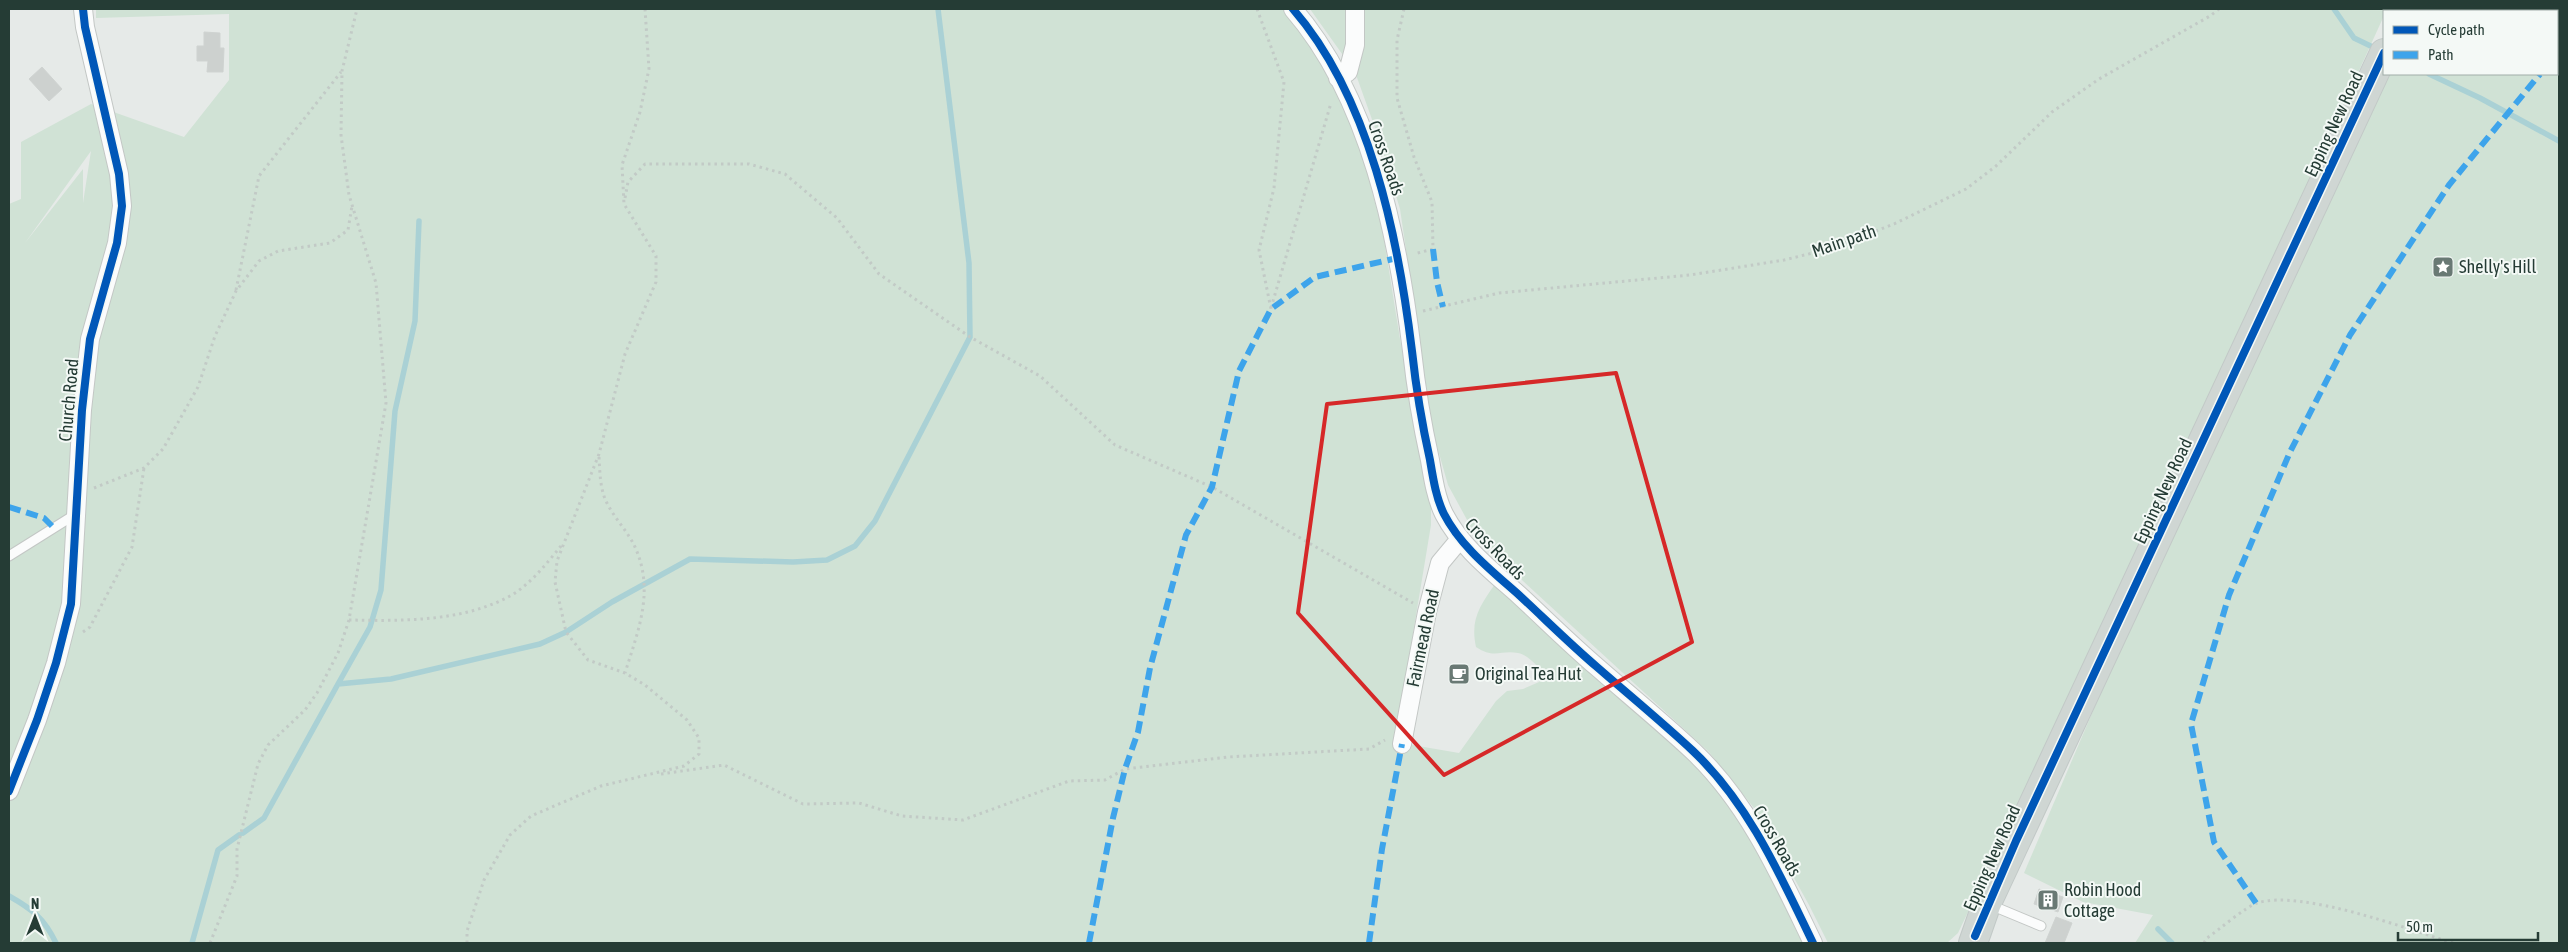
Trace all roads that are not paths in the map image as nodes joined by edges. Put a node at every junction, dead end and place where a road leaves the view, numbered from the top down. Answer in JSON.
{"nodes":[{"id":1,"x":84,"y":9,"type":"edge"},
{"id":2,"x":1293,"y":9,"type":"edge"},
{"id":3,"x":1355,"y":9,"type":"edge"},
{"id":4,"x":2383,"y":55,"type":"edge"},
{"id":5,"x":1338,"y":78,"type":"junction"},
{"id":6,"x":76,"y":514,"type":"junction"},
{"id":7,"x":1460,"y":539,"type":"junction"},
{"id":8,"x":10,"y":553,"type":"edge"},
{"id":9,"x":1404,"y":736,"type":"road end"},
{"id":10,"x":9,"y":791,"type":"edge"},
{"id":11,"x":1987,"y":903,"type":"junction"},
{"id":12,"x":2041,"y":926,"type":"dead end"},
{"id":13,"x":1972,"y":941,"type":"edge"},
{"id":14,"x":1814,"y":943,"type":"edge"}],
"edges":[{"from":1,"to":6,"type":"street","name":"Church Road"},
{"from":2,"to":5,"type":"street","name":"Cross Roads"},
{"from":3,"to":5,"type":"street"},
{"from":4,"to":11,"type":"main road","name":"Epping New Road"},
{"from":5,"to":7,"type":"street","name":"Cross Roads"},
{"from":6,"to":8,"type":"lane"},
{"from":6,"to":10,"type":"street","name":"Church Road"},
{"from":7,"to":9,"type":"street","name":"Fairmead Road"},
{"from":7,"to":14,"type":"street","name":"Cross Roads"},
{"from":11,"to":12,"type":"lane"},
{"from":11,"to":13,"type":"main road","name":"Epping New Road"}]}
